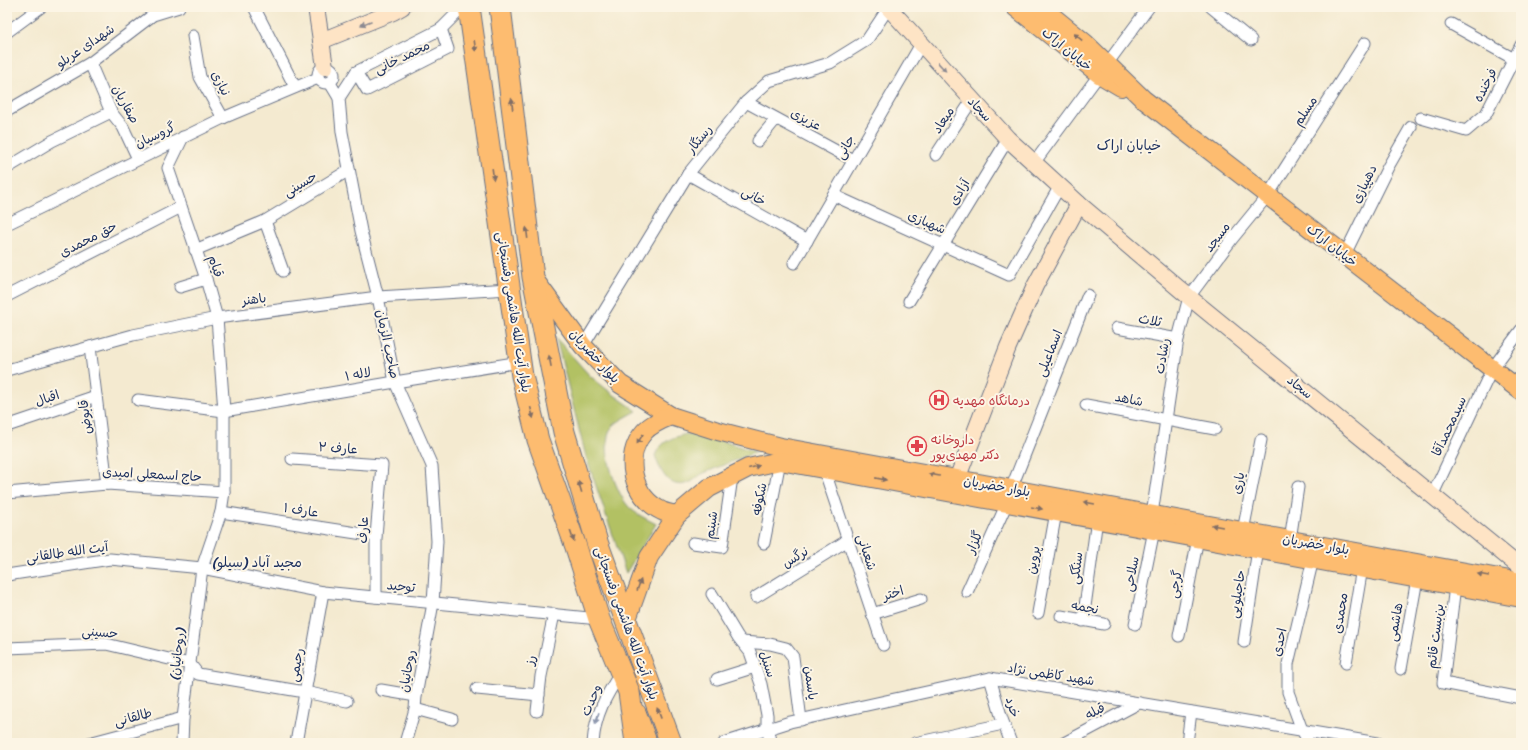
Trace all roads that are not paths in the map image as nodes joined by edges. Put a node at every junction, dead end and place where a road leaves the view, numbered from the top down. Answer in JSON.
{"nodes":[{"id":1,"x":41,"y":7,"type":"edge"},
{"id":2,"x":179,"y":7,"type":"edge"},
{"id":3,"x":254,"y":7,"type":"edge"},
{"id":4,"x":316,"y":7,"type":"edge"},
{"id":5,"x":463,"y":7,"type":"edge"},
{"id":6,"x":470,"y":7,"type":"edge"},
{"id":7,"x":500,"y":7,"type":"edge"},
{"id":8,"x":888,"y":7,"type":"edge"},
{"id":9,"x":1015,"y":7,"type":"edge"},
{"id":10,"x":1041,"y":7,"type":"edge"},
{"id":11,"x":1149,"y":7,"type":"edge"},
{"id":12,"x":1211,"y":7,"type":"edge"},
{"id":13,"x":395,"y":9,"type":"edge"},
{"id":14,"x":1451,"y":24,"type":"dead end"},
{"id":15,"x":441,"y":28,"type":"junction"},
{"id":16,"x":7,"y":32,"type":"edge"},
{"id":17,"x":193,"y":36,"type":"dead end"},
{"id":18,"x":321,"y":40,"type":"junction"},
{"id":19,"x":1251,"y":40,"type":"dead end"},
{"id":20,"x":1365,"y":43,"type":"dead end"},
{"id":21,"x":921,"y":44,"type":"junction"},
{"id":22,"x":1521,"y":46,"type":"edge"},
{"id":23,"x":1514,"y":59,"type":"junction"},
{"id":24,"x":90,"y":63,"type":"junction"},
{"id":25,"x":1103,"y":68,"type":"junction"},
{"id":26,"x":322,"y":72,"type":"junction"},
{"id":27,"x":356,"y":72,"type":"junction"},
{"id":28,"x":330,"y":83,"type":"junction"},
{"id":29,"x":294,"y":87,"type":"junction"},
{"id":30,"x":339,"y":98,"type":"junction"},
{"id":31,"x":972,"y":100,"type":"junction"},
{"id":32,"x":746,"y":102,"type":"junction"},
{"id":33,"x":7,"y":111,"type":"edge"},
{"id":34,"x":111,"y":112,"type":"junction"},
{"id":35,"x":223,"y":118,"type":"junction"},
{"id":36,"x":1421,"y":118,"type":"dead end"},
{"id":37,"x":776,"y":119,"type":"junction"},
{"id":38,"x":1411,"y":127,"type":"dead end"},
{"id":39,"x":183,"y":138,"type":"junction"},
{"id":40,"x":1008,"y":139,"type":"junction"},
{"id":41,"x":758,"y":141,"type":"dead end"},
{"id":42,"x":936,"y":155,"type":"dead end"},
{"id":43,"x":138,"y":158,"type":"junction"},
{"id":44,"x":853,"y":160,"type":"junction"},
{"id":45,"x":1034,"y":162,"type":"junction"},
{"id":46,"x":7,"y":168,"type":"edge"},
{"id":47,"x":349,"y":170,"type":"junction"},
{"id":48,"x":688,"y":174,"type":"junction"},
{"id":49,"x":1060,"y":186,"type":"junction"},
{"id":50,"x":833,"y":195,"type":"junction"},
{"id":51,"x":1268,"y":195,"type":"junction"},
{"id":52,"x":1079,"y":204,"type":"junction"},
{"id":53,"x":181,"y":207,"type":"junction"},
{"id":54,"x":265,"y":221,"type":"junction"},
{"id":55,"x":7,"y":224,"type":"edge"},
{"id":56,"x":807,"y":242,"type":"junction"},
{"id":57,"x":943,"y":245,"type":"junction"},
{"id":58,"x":195,"y":250,"type":"junction"},
{"id":59,"x":1345,"y":254,"type":"junction"},
{"id":60,"x":794,"y":264,"type":"dead end"},
{"id":61,"x":283,"y":271,"type":"dead end"},
{"id":62,"x":533,"y":277,"type":"junction"},
{"id":63,"x":206,"y":280,"type":"junction"},
{"id":64,"x":180,"y":287,"type":"dead end"},
{"id":65,"x":509,"y":289,"type":"junction"},
{"id":66,"x":1088,"y":295,"type":"dead end"},
{"id":67,"x":7,"y":296,"type":"edge"},
{"id":68,"x":378,"y":297,"type":"junction"},
{"id":69,"x":1189,"y":297,"type":"junction"},
{"id":70,"x":909,"y":301,"type":"dead end"},
{"id":71,"x":217,"y":318,"type":"junction"},
{"id":72,"x":1117,"y":328,"type":"dead end"},
{"id":73,"x":1521,"y":330,"type":"edge"},
{"id":74,"x":1178,"y":339,"type":"junction"},
{"id":75,"x":582,"y":346,"type":"junction"},
{"id":76,"x":90,"y":347,"type":"junction"},
{"id":77,"x":520,"y":362,"type":"junction"},
{"id":78,"x":1492,"y":369,"type":"junction"},
{"id":79,"x":7,"y":370,"type":"edge"},
{"id":80,"x":395,"y":382,"type":"junction"},
{"id":81,"x":1521,"y":391,"type":"edge"},
{"id":82,"x":96,"y":396,"type":"junction"},
{"id":83,"x":138,"y":400,"type":"dead end"},
{"id":84,"x":1086,"y":405,"type":"dead end"},
{"id":85,"x":224,"y":411,"type":"junction"},
{"id":86,"x":671,"y":416,"type":"junction"},
{"id":87,"x":1166,"y":420,"type":"junction"},
{"id":88,"x":7,"y":426,"type":"edge"},
{"id":89,"x":1215,"y":429,"type":"dead end"},
{"id":90,"x":1261,"y":440,"type":"dead end"},
{"id":91,"x":292,"y":458,"type":"dead end"},
{"id":92,"x":780,"y":460,"type":"junction"},
{"id":93,"x":382,"y":465,"type":"joint"},
{"id":94,"x":824,"y":469,"type":"junction"},
{"id":95,"x":732,"y":477,"type":"junction"},
{"id":96,"x":957,"y":479,"type":"junction"},
{"id":97,"x":107,"y":484,"type":"junction"},
{"id":98,"x":1298,"y":487,"type":"dead end"},
{"id":99,"x":224,"y":492,"type":"junction"},
{"id":100,"x":7,"y":493,"type":"edge"},
{"id":101,"x":1009,"y":496,"type":"junction"},
{"id":102,"x":1432,"y":496,"type":"junction"},
{"id":103,"x":221,"y":512,"type":"junction"},
{"id":104,"x":1056,"y":512,"type":"junction"},
{"id":105,"x":676,"y":515,"type":"junction"},
{"id":106,"x":1097,"y":519,"type":"junction"},
{"id":107,"x":1153,"y":522,"type":"junction"},
{"id":108,"x":1243,"y":531,"type":"junction"},
{"id":109,"x":376,"y":536,"type":"junction"},
{"id":110,"x":1198,"y":538,"type":"junction"},
{"id":111,"x":848,"y":540,"type":"junction"},
{"id":112,"x":1290,"y":540,"type":"junction"},
{"id":113,"x":693,"y":543,"type":"dead end"},
{"id":114,"x":764,"y":543,"type":"dead end"},
{"id":115,"x":1258,"y":549,"type":"junction"},
{"id":116,"x":1313,"y":560,"type":"junction"},
{"id":117,"x":202,"y":568,"type":"junction"},
{"id":118,"x":1362,"y":568,"type":"junction"},
{"id":119,"x":1521,"y":568,"type":"edge"},
{"id":120,"x":7,"y":575,"type":"edge"},
{"id":121,"x":1417,"y":579,"type":"junction"},
{"id":122,"x":1521,"y":582,"type":"edge"},
{"id":123,"x":1456,"y":586,"type":"junction"},
{"id":124,"x":323,"y":592,"type":"junction"},
{"id":125,"x":966,"y":592,"type":"dead end"},
{"id":126,"x":712,"y":594,"type":"dead end"},
{"id":127,"x":376,"y":597,"type":"junction"},
{"id":128,"x":756,"y":597,"type":"dead end"},
{"id":129,"x":1521,"y":598,"type":"edge"},
{"id":130,"x":921,"y":599,"type":"dead end"},
{"id":131,"x":433,"y":603,"type":"junction"},
{"id":132,"x":1038,"y":613,"type":"dead end"},
{"id":133,"x":554,"y":614,"type":"junction"},
{"id":134,"x":872,"y":614,"type":"junction"},
{"id":135,"x":1061,"y":616,"type":"dead end"},
{"id":136,"x":599,"y":619,"type":"junction"},
{"id":137,"x":1083,"y":621,"type":"junction"},
{"id":138,"x":626,"y":622,"type":"junction"},
{"id":139,"x":1104,"y":624,"type":"dead end"},
{"id":140,"x":1135,"y":624,"type":"dead end"},
{"id":141,"x":1179,"y":636,"type":"dead end"},
{"id":142,"x":742,"y":642,"type":"junction"},
{"id":143,"x":1244,"y":642,"type":"dead end"},
{"id":144,"x":883,"y":645,"type":"dead end"},
{"id":145,"x":7,"y":648,"type":"edge"},
{"id":146,"x":1346,"y":662,"type":"dead end"},
{"id":147,"x":190,"y":664,"type":"junction"},
{"id":148,"x":755,"y":667,"type":"junction"},
{"id":149,"x":1401,"y":669,"type":"dead end"},
{"id":150,"x":621,"y":671,"type":"junction"},
{"id":151,"x":990,"y":678,"type":"junction"},
{"id":152,"x":717,"y":679,"type":"dead end"},
{"id":153,"x":477,"y":689,"type":"dead end"},
{"id":154,"x":381,"y":690,"type":"dead end"},
{"id":155,"x":305,"y":692,"type":"junction"},
{"id":156,"x":629,"y":692,"type":"junction"},
{"id":157,"x":539,"y":695,"type":"junction"},
{"id":158,"x":416,"y":696,"type":"junction"},
{"id":159,"x":1521,"y":698,"type":"edge"},
{"id":160,"x":347,"y":701,"type":"dead end"},
{"id":161,"x":1139,"y":703,"type":"junction"},
{"id":162,"x":415,"y":709,"type":"junction"},
{"id":163,"x":537,"y":711,"type":"dead end"},
{"id":164,"x":1192,"y":712,"type":"junction"},
{"id":165,"x":183,"y":718,"type":"junction"},
{"id":166,"x":452,"y":719,"type":"dead end"},
{"id":167,"x":801,"y":720,"type":"junction"},
{"id":168,"x":1003,"y":724,"type":"junction"},
{"id":169,"x":767,"y":729,"type":"junction"},
{"id":170,"x":1302,"y":730,"type":"junction"},
{"id":171,"x":101,"y":741,"type":"edge"},
{"id":172,"x":89,"y":743,"type":"edge"},
{"id":173,"x":182,"y":743,"type":"edge"},
{"id":174,"x":296,"y":743,"type":"edge"},
{"id":175,"x":405,"y":743,"type":"edge"},
{"id":176,"x":593,"y":743,"type":"edge"},
{"id":177,"x":636,"y":743,"type":"edge"},
{"id":178,"x":648,"y":743,"type":"edge"},
{"id":179,"x":671,"y":743,"type":"edge"},
{"id":180,"x":724,"y":743,"type":"edge"},
{"id":181,"x":771,"y":743,"type":"edge"},
{"id":182,"x":915,"y":743,"type":"edge"},
{"id":183,"x":1011,"y":743,"type":"edge"},
{"id":184,"x":1064,"y":743,"type":"edge"},
{"id":185,"x":1187,"y":743,"type":"edge"},
{"id":186,"x":1309,"y":743,"type":"edge"},
{"id":187,"x":1378,"y":743,"type":"edge"}],
"edges":[{"from":1,"to":16,"type":"street"},
{"from":2,"to":24,"type":"street","name":"شهدای عربلو"},
{"from":3,"to":29,"type":"street"},
{"from":4,"to":18,"type":"street"},
{"from":5,"to":15,"type":"street","name":"محمد خانی"},
{"from":6,"to":65,"type":"highway","name":"بلوار آیت الله هاشمی رفسنجانی","one_way":true},
{"from":62,"to":7,"type":"highway","name":"بلوار آیت الله هاشمی رفسنجانی","one_way":true},
{"from":8,"to":21,"type":"street","name":"سجاد"},
{"from":8,"to":32,"type":"street","name":"رستگار"},
{"from":9,"to":25,"type":"main road","name":"خیابان اراک"},
{"from":25,"to":10,"type":"main road","name":"خیابان اراک","one_way":true},
{"from":11,"to":25,"type":"street"},
{"from":12,"to":19,"type":"street"},
{"from":13,"to":18,"type":"street","one_way":true},
{"from":14,"to":23,"type":"street"},
{"from":15,"to":27,"type":"street","name":"محمد خانی"},
{"from":15,"to":27,"type":"street","name":"محمد خانی"},
{"from":17,"to":35,"type":"street","name":"نیازی"},
{"from":18,"to":26,"type":"street"},
{"from":20,"to":51,"type":"street","name":"مسلم"},
{"from":21,"to":31,"type":"street","name":"سجاد","one_way":true},
{"from":21,"to":44,"type":"street","name":"جانی"},
{"from":22,"to":23,"type":"street","name":"فرخنده"},
{"from":23,"to":36,"type":"street","name":"فرخنده"},
{"from":24,"to":33,"type":"street","name":"شهدای عربلو"},
{"from":24,"to":34,"type":"street","name":"صفاریان"},
{"from":25,"to":45,"type":"street"},
{"from":25,"to":51,"type":"main road","name":"خیابان اراک"},
{"from":26,"to":28,"type":"street"},
{"from":26,"to":28,"type":"street","name":"صاحب الزمان"},
{"from":26,"to":29,"type":"street","name":"گروسیان"},
{"from":27,"to":30,"type":"street","name":"محمد خانی"},
{"from":28,"to":30,"type":"street","name":"صاحب الزمان"},
{"from":29,"to":35,"type":"street","name":"گروسیان"},
{"from":30,"to":47,"type":"street","name":"صاحب الزمان"},
{"from":31,"to":40,"type":"street","name":"سجاد"},
{"from":31,"to":42,"type":"street","name":"میعاد"},
{"from":32,"to":37,"type":"street","name":"عزیزی"},
{"from":32,"to":48,"type":"street","name":"رستگار"},
{"from":34,"to":43,"type":"street","name":"صفاریان"},
{"from":34,"to":46,"type":"street"},
{"from":35,"to":39,"type":"street","name":"گروسیان"},
{"from":37,"to":41,"type":"street"},
{"from":37,"to":44,"type":"street","name":"عزیزی"},
{"from":38,"to":59,"type":"street","name":"دهپیازی"},
{"from":39,"to":43,"type":"street","name":"گروسیان"},
{"from":39,"to":53,"type":"street","name":"قیام"},
{"from":40,"to":45,"type":"street","name":"سجاد"},
{"from":40,"to":57,"type":"street","name":"آزادی"},
{"from":43,"to":55,"type":"street","name":"گروسیان"},
{"from":44,"to":50,"type":"street","name":"جانی"},
{"from":45,"to":49,"type":"street","name":"سجاد"},
{"from":47,"to":54,"type":"street","name":"حسینی"},
{"from":47,"to":68,"type":"street","name":"صاحب الزمان"},
{"from":48,"to":56,"type":"street","name":"خانی"},
{"from":48,"to":75,"type":"street","name":"رستگار"},
{"from":49,"to":52,"type":"street","name":"سجاد"},
{"from":49,"to":57,"type":"street","name":"شهبازی"},
{"from":50,"to":56,"type":"street","name":"جانی"},
{"from":50,"to":57,"type":"street","name":"شهبازی"},
{"from":51,"to":59,"type":"main road","name":"خیابان اراک"},
{"from":51,"to":69,"type":"street","name":"مسجد"},
{"from":52,"to":69,"type":"street","name":"سجاد"},
{"from":52,"to":96,"type":"street"},
{"from":53,"to":58,"type":"street","name":"قیام"},
{"from":53,"to":67,"type":"street","name":"حق محمدی"},
{"from":54,"to":58,"type":"street","name":"حسینی"},
{"from":54,"to":61,"type":"street"},
{"from":56,"to":60,"type":"street","name":"جانی"},
{"from":57,"to":70,"type":"street","name":"آزادی"},
{"from":58,"to":63,"type":"street","name":"قیام"},
{"from":59,"to":78,"type":"main road","name":"خیابان اراک"},
{"from":62,"to":75,"type":"main road","name":"بلوار خضریان"},
{"from":138,"to":62,"type":"highway","name":"بلوار آیت الله هاشمی رفسنجانی","one_way":true},
{"from":63,"to":64,"type":"street"},
{"from":63,"to":71,"type":"street","name":"قیام"},
{"from":65,"to":68,"type":"street","name":"باهنر"},
{"from":65,"to":77,"type":"highway","name":"بلوار آیت الله هاشمی رفسنجانی"},
{"from":66,"to":101,"type":"street","name":"اسماعیلی"},
{"from":68,"to":71,"type":"street","name":"باهنر"},
{"from":68,"to":80,"type":"street","name":"صاحب الزمان"},
{"from":69,"to":74,"type":"street","name":"رشادت"},
{"from":69,"to":102,"type":"street","name":"سجاد"},
{"from":71,"to":76,"type":"street","name":"باهنر"},
{"from":71,"to":85,"type":"street","name":"قیام"},
{"from":72,"to":74,"type":"street","name":"ثلاث"},
{"from":73,"to":78,"type":"street","name":"سیدمحمدآقا"},
{"from":74,"to":87,"type":"street","name":"رشادت"},
{"from":75,"to":86,"type":"main road","name":"بلوار خضریان"},
{"from":76,"to":79,"type":"street","name":"باهنر"},
{"from":76,"to":82,"type":"street","name":"قابوض"},
{"from":77,"to":80,"type":"street","name":"لاله ۱"},
{"from":77,"to":136,"type":"highway","name":"بلوار آیت الله هاشمی رفسنجانی","one_way":true},
{"from":78,"to":81,"type":"main road","name":"خیابان اراک"},
{"from":78,"to":102,"type":"street","name":"سیدمحمدآقا"},
{"from":80,"to":85,"type":"street","name":"لاله ۱"},
{"from":80,"to":131,"type":"street","name":"صاحب الزمان"},
{"from":82,"to":88,"type":"street","name":"اقبال"},
{"from":82,"to":97,"type":"street","name":"قابوض"},
{"from":83,"to":85,"type":"street"},
{"from":84,"to":87,"type":"street","name":"شاهد"},
{"from":85,"to":99,"type":"street"},
{"from":96,"to":86,"type":"main road","name":"بلوار خضریان","one_way":true},
{"from":86,"to":105,"type":"main road","one_way":true},
{"from":87,"to":89,"type":"street"},
{"from":87,"to":107,"type":"street","name":"رشادت"},
{"from":90,"to":108,"type":"street","name":"یاری"},
{"from":91,"to":93,"type":"street","name":"عارف ۲"},
{"from":92,"to":94,"type":"main road","name":"بلوار خضریان"},
{"from":95,"to":92,"type":"main road","name":"بلوار خضریان","one_way":true},
{"from":92,"to":114,"type":"street","name":"شکوفه"},
{"from":93,"to":109,"type":"street","name":"عارف"},
{"from":94,"to":101,"type":"main road","name":"بلوار خضریان","one_way":true},
{"from":94,"to":111,"type":"street","name":"شعبانی"},
{"from":95,"to":105,"type":"main road","name":"بلوار خضریان"},
{"from":95,"to":113,"type":"street","name":"شبنم"},
{"from":96,"to":101,"type":"main road","name":"بلوار خضریان"},
{"from":97,"to":99,"type":"street","name":"حاج اسمعلی امیدی"},
{"from":97,"to":100,"type":"street","name":"حاج اسمعلی امیدی"},
{"from":98,"to":112,"type":"street"},
{"from":99,"to":103,"type":"street"},
{"from":101,"to":104,"type":"main road","name":"بلوار خضریان","one_way":true},
{"from":107,"to":101,"type":"main road","name":"بلوار خضریان","one_way":true},
{"from":101,"to":125,"type":"street","name":"گلزار"},
{"from":102,"to":119,"type":"street","name":"سجاد"},
{"from":103,"to":109,"type":"street","name":"عارف ۱"},
{"from":103,"to":117,"type":"street"},
{"from":104,"to":106,"type":"main road","name":"بلوار خضریان"},
{"from":104,"to":132,"type":"street","name":"پروین"},
{"from":138,"to":105,"type":"main road","name":"بلوار خضریان","one_way":true},
{"from":106,"to":107,"type":"main road","name":"بلوار خضریان"},
{"from":106,"to":137,"type":"street","name":"سنگکی"},
{"from":108,"to":107,"type":"main road","name":"بلوار خضریان","one_way":true},
{"from":107,"to":110,"type":"main road","name":"بلوار خضریان"},
{"from":107,"to":140,"type":"street","name":"سلاحی"},
{"from":108,"to":112,"type":"main road","name":"بلوار خضریان"},
{"from":109,"to":127,"type":"street","name":"عارف"},
{"from":110,"to":115,"type":"main road","name":"بلوار خضریان"},
{"from":110,"to":141,"type":"street","name":"گرجی"},
{"from":111,"to":128,"type":"street","name":"نرگس"},
{"from":111,"to":134,"type":"street","name":"شعبانی"},
{"from":122,"to":112,"type":"main road","name":"بلوار خضریان","one_way":true},
{"from":115,"to":116,"type":"main road","name":"بلوار خضریان"},
{"from":115,"to":143,"type":"street","name":"حاجیلویی"},
{"from":116,"to":118,"type":"main road","name":"بلوار خضریان"},
{"from":116,"to":170,"type":"street","name":"احدی"},
{"from":117,"to":120,"type":"street","name":"آیت الله طالقانی"},
{"from":117,"to":124,"type":"street","name":"توحید"},
{"from":117,"to":147,"type":"street","name":"(روحانیان)"},
{"from":118,"to":121,"type":"main road","name":"بلوار خضریان"},
{"from":118,"to":146,"type":"street","name":"محمدی"},
{"from":121,"to":123,"type":"main road","name":"بلوار خضریان"},
{"from":121,"to":149,"type":"street","name":"هاشمی"},
{"from":123,"to":129,"type":"main road","name":"بلوار خضریان"},
{"from":123,"to":159,"type":"street","name":"بن‌بست قائم"},
{"from":124,"to":127,"type":"street","name":"توحید"},
{"from":124,"to":155,"type":"street","name":"رحیمی"},
{"from":126,"to":142,"type":"street","name":"سنبل"},
{"from":127,"to":131,"type":"street","name":"توحید"},
{"from":130,"to":134,"type":"street","name":"اختر"},
{"from":131,"to":133,"type":"street","name":"توحید"},
{"from":131,"to":158,"type":"street","name":"روحانیان"},
{"from":133,"to":136,"type":"street","name":"توحید"},
{"from":133,"to":157,"type":"street","name":"رز"},
{"from":134,"to":144,"type":"street","name":"شعبانی"},
{"from":135,"to":137,"type":"street","name":"نجمه"},
{"from":136,"to":150,"type":"highway","name":"بلوار آیت الله هاشمی رفسنجانی"},
{"from":137,"to":139,"type":"street","name":"نجمه"},
{"from":179,"to":138,"type":"highway","name":"بلوار آیت الله هاشمی رفسنجانی","one_way":true},
{"from":142,"to":148,"type":"street","name":"سنبل"},
{"from":142,"to":167,"type":"street","name":"یاسمن"},
{"from":145,"to":147,"type":"street","name":"حسینی"},
{"from":147,"to":155,"type":"street"},
{"from":147,"to":165,"type":"street","name":"(روحانیان)"},
{"from":148,"to":152,"type":"street"},
{"from":148,"to":169,"type":"street","name":"سنبل"},
{"from":150,"to":156,"type":"highway","name":"بلوار آیت الله هاشمی رفسنجانی"},
{"from":150,"to":176,"type":"street","name":"وحدت","one_way":true},
{"from":151,"to":161,"type":"street","name":"شهید کاظمی نژاد"},
{"from":151,"to":167,"type":"street","name":"شهید کاظمی نژاد"},
{"from":151,"to":168,"type":"street","name":"خرد"},
{"from":153,"to":157,"type":"street"},
{"from":154,"to":158,"type":"street"},
{"from":155,"to":160,"type":"street"},
{"from":155,"to":174,"type":"street","name":"رحیمی"},
{"from":156,"to":177,"type":"highway"},
{"from":156,"to":178,"type":"main road","name":"بلوار آیت الله هاشمی رفسنجانی"},
{"from":157,"to":163,"type":"street","name":"رز"},
{"from":158,"to":162,"type":"street","name":"روحانیان"},
{"from":161,"to":164,"type":"street","name":"شهید کاظمی نژاد"},
{"from":161,"to":184,"type":"street","name":"قبله"},
{"from":162,"to":166,"type":"street"},
{"from":162,"to":175,"type":"street","name":"روحانیان"},
{"from":164,"to":170,"type":"street","name":"شهید کاظمی نژاد"},
{"from":164,"to":185,"type":"street"},
{"from":165,"to":171,"type":"street","name":"طالقانی"},
{"from":165,"to":173,"type":"street","name":"(روحانیان)"},
{"from":167,"to":169,"type":"street","name":"شهید کاظمی نژاد"},
{"from":168,"to":182,"type":"street"},
{"from":168,"to":183,"type":"street","name":"خرد"},
{"from":169,"to":180,"type":"street","name":"شهید کاظمی نژاد"},
{"from":169,"to":181,"type":"street","name":"سنبل"},
{"from":170,"to":186,"type":"street"},
{"from":170,"to":187,"type":"street","name":"شهید کاظمی نژاد"},
{"from":171,"to":172,"type":"street","name":"طالقانی"}]}
